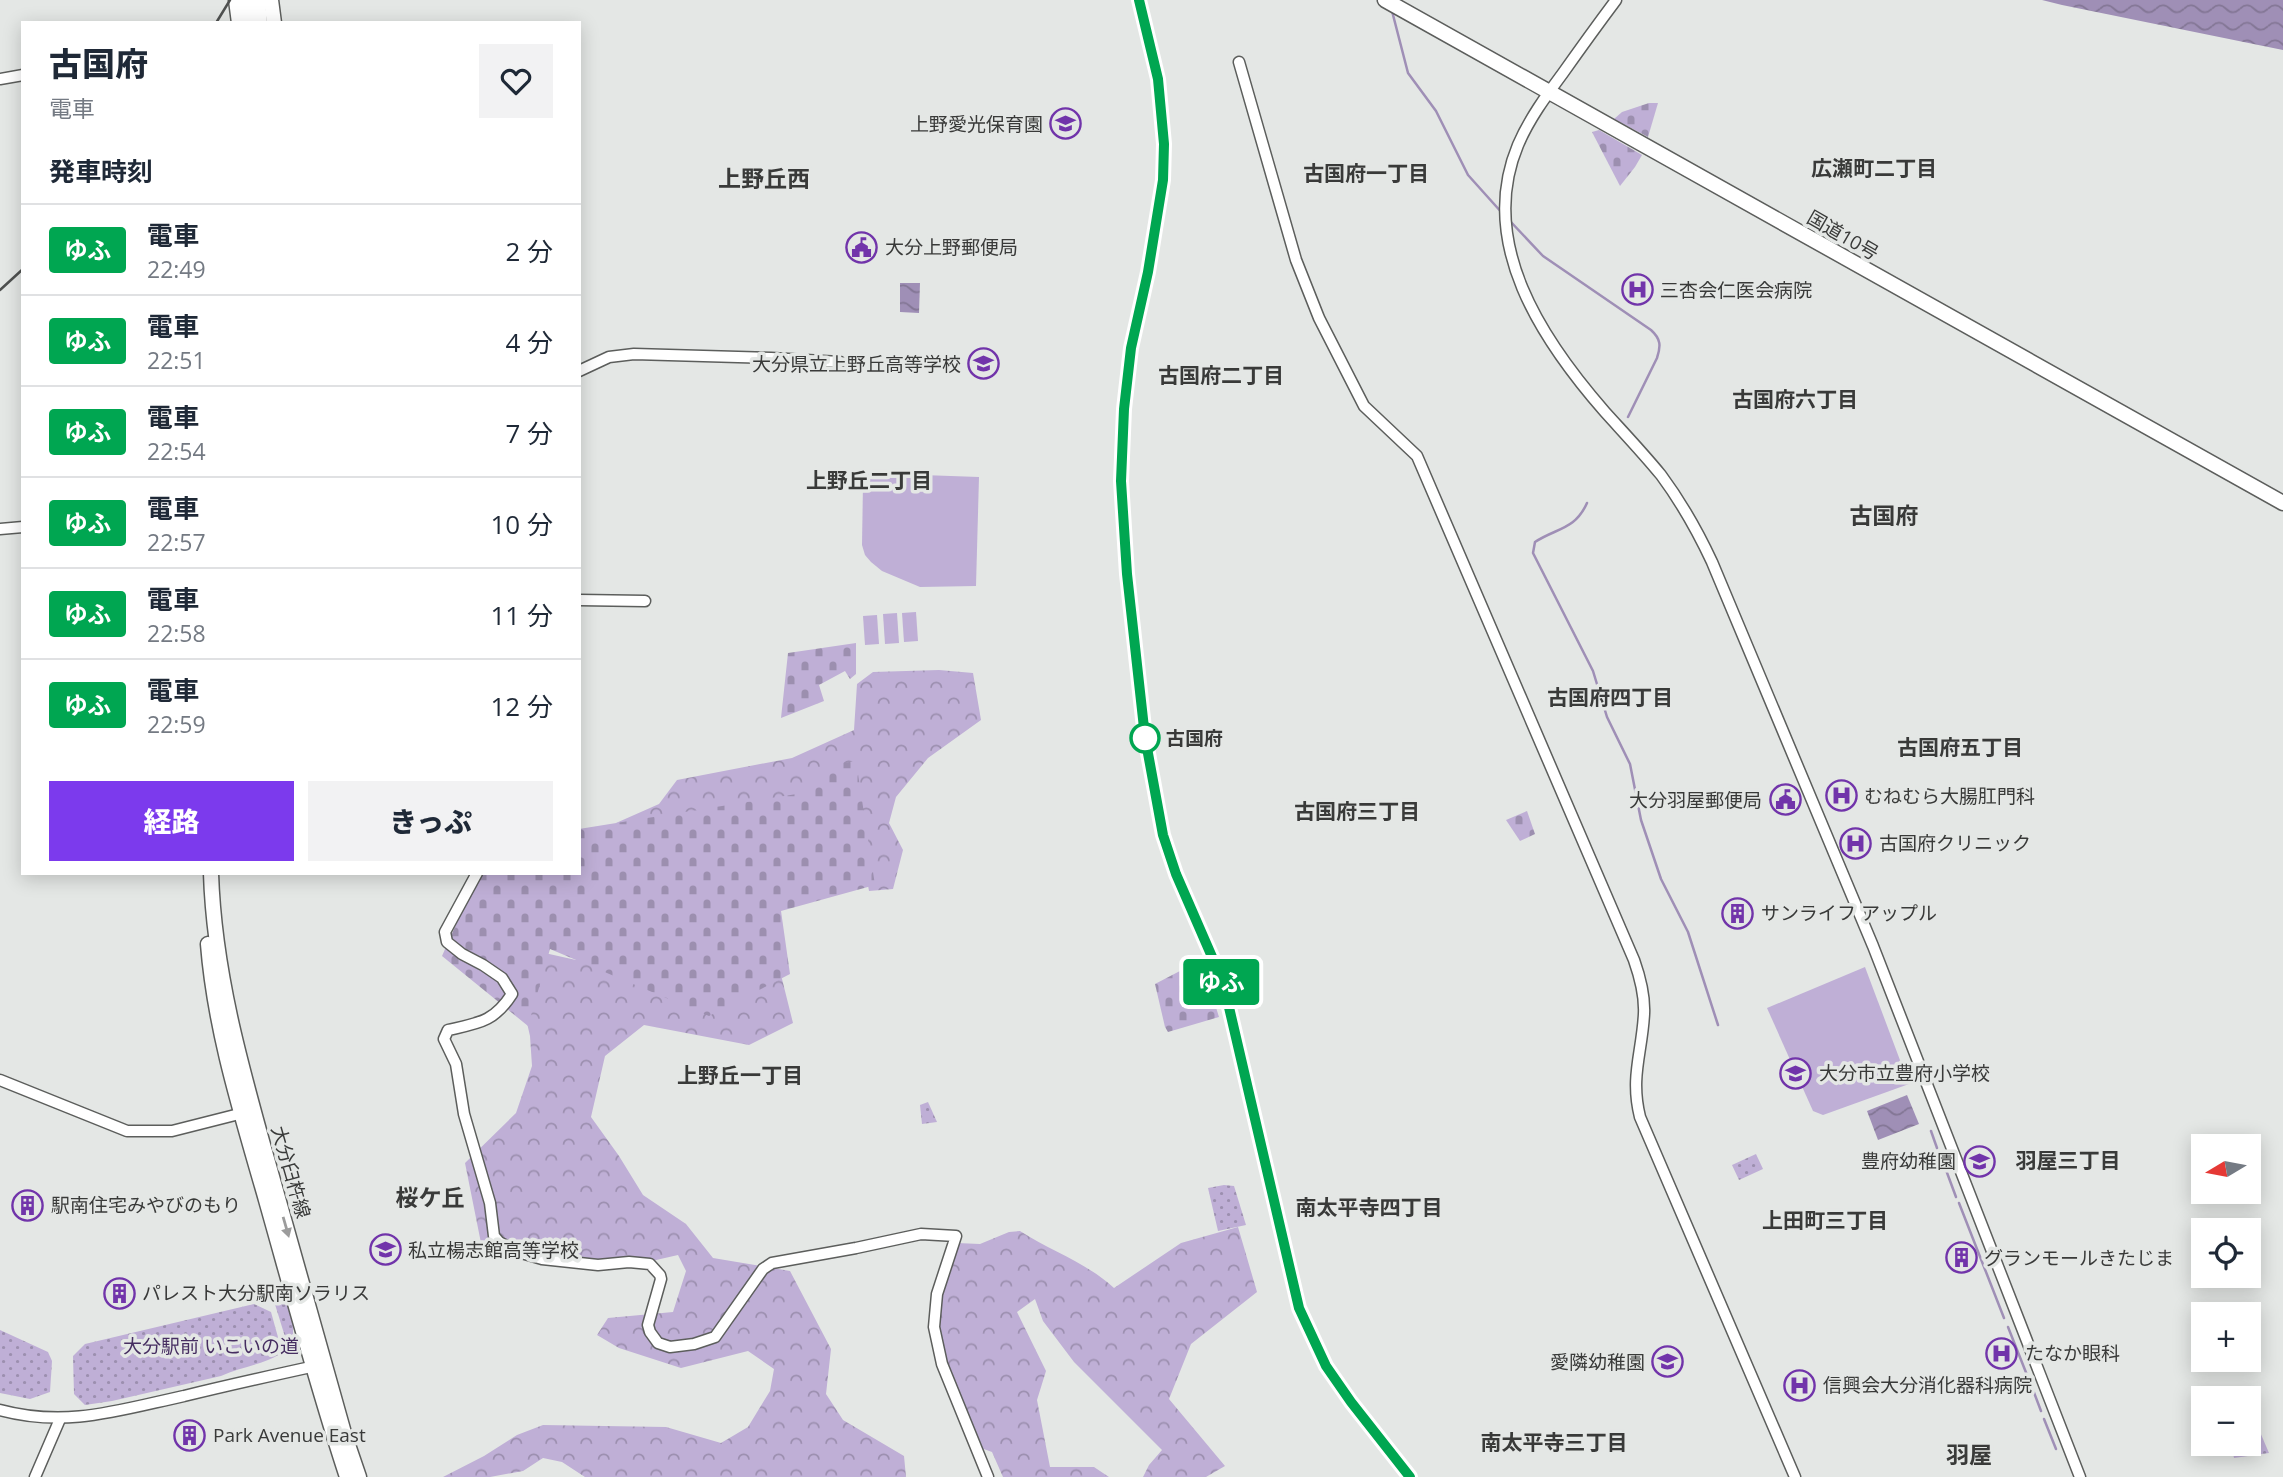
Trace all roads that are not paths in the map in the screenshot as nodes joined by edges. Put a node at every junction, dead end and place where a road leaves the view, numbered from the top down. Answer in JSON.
{"nodes":[{"id":1,"x":236,"y":0,"type":"edge"},
{"id":2,"x":247,"y":0,"type":"edge"},
{"id":3,"x":258,"y":0,"type":"edge"},
{"id":4,"x":271,"y":0,"type":"edge"},
{"id":5,"x":1616,"y":0,"type":"edge"},
{"id":6,"x":1388,"y":2,"type":"edge"},
{"id":7,"x":239,"y":21,"type":"edge"},
{"id":8,"x":249,"y":21,"type":"edge"},
{"id":9,"x":260,"y":21,"type":"edge"},
{"id":10,"x":274,"y":21,"type":"edge"},
{"id":11,"x":1239,"y":62,"type":"dead end"},
{"id":12,"x":21,"y":75,"type":"edge"},
{"id":13,"x":0,"y":79,"type":"edge"},
{"id":14,"x":1549,"y":92,"type":"junction"},
{"id":15,"x":840,"y":362,"type":"dead end"},
{"id":16,"x":581,"y":370,"type":"edge"},
{"id":17,"x":2283,"y":503,"type":"edge"},
{"id":18,"x":21,"y":527,"type":"edge"},
{"id":19,"x":0,"y":529,"type":"edge"},
{"id":20,"x":581,"y":600,"type":"edge"},
{"id":21,"x":645,"y":601,"type":"dead end"},
{"id":22,"x":203,"y":875,"type":"edge"},
{"id":23,"x":211,"y":875,"type":"edge"},
{"id":24,"x":476,"y":875,"type":"edge"},
{"id":25,"x":0,"y":1080,"type":"edge"},
{"id":26,"x":247,"y":1112,"type":"junction"},
{"id":27,"x":319,"y":1365,"type":"junction"},
{"id":28,"x":0,"y":1410,"type":"edge"},
{"id":29,"x":60,"y":1419,"type":"junction"},
{"id":30,"x":35,"y":1477,"type":"edge"},
{"id":31,"x":347,"y":1477,"type":"edge"},
{"id":32,"x":359,"y":1477,"type":"edge"},
{"id":33,"x":988,"y":1477,"type":"edge"},
{"id":34,"x":1795,"y":1477,"type":"edge"},
{"id":35,"x":2080,"y":1477,"type":"edge"}],
"edges":[{"from":1,"to":7,"type":"main road"},
{"from":2,"to":8,"type":"main road"},
{"from":3,"to":9,"type":"main road"},
{"from":4,"to":10,"type":"main road"},
{"from":5,"to":14,"type":"street"},
{"from":6,"to":14,"type":"main road","name":"国道10号"},
{"from":11,"to":34,"type":"street"},
{"from":12,"to":13,"type":"street"},
{"from":14,"to":17,"type":"main road","name":"国道10号"},
{"from":14,"to":35,"type":"street"},
{"from":15,"to":16,"type":"street"},
{"from":18,"to":19,"type":"street"},
{"from":20,"to":21,"type":"street"},
{"from":22,"to":26,"type":"main road","name":"大分臼杵線"},
{"from":23,"to":26,"type":"main road","name":"大分臼杵線"},
{"from":24,"to":33,"type":"street"},
{"from":25,"to":26,"type":"street"},
{"from":26,"to":27,"type":"main road","name":"大分臼杵線"},
{"from":27,"to":29,"type":"street"},
{"from":27,"to":31,"type":"main road","name":"大分臼杵線"},
{"from":27,"to":32,"type":"main road","name":"大分臼杵線"},
{"from":28,"to":29,"type":"street"},
{"from":29,"to":30,"type":"street"}]}
